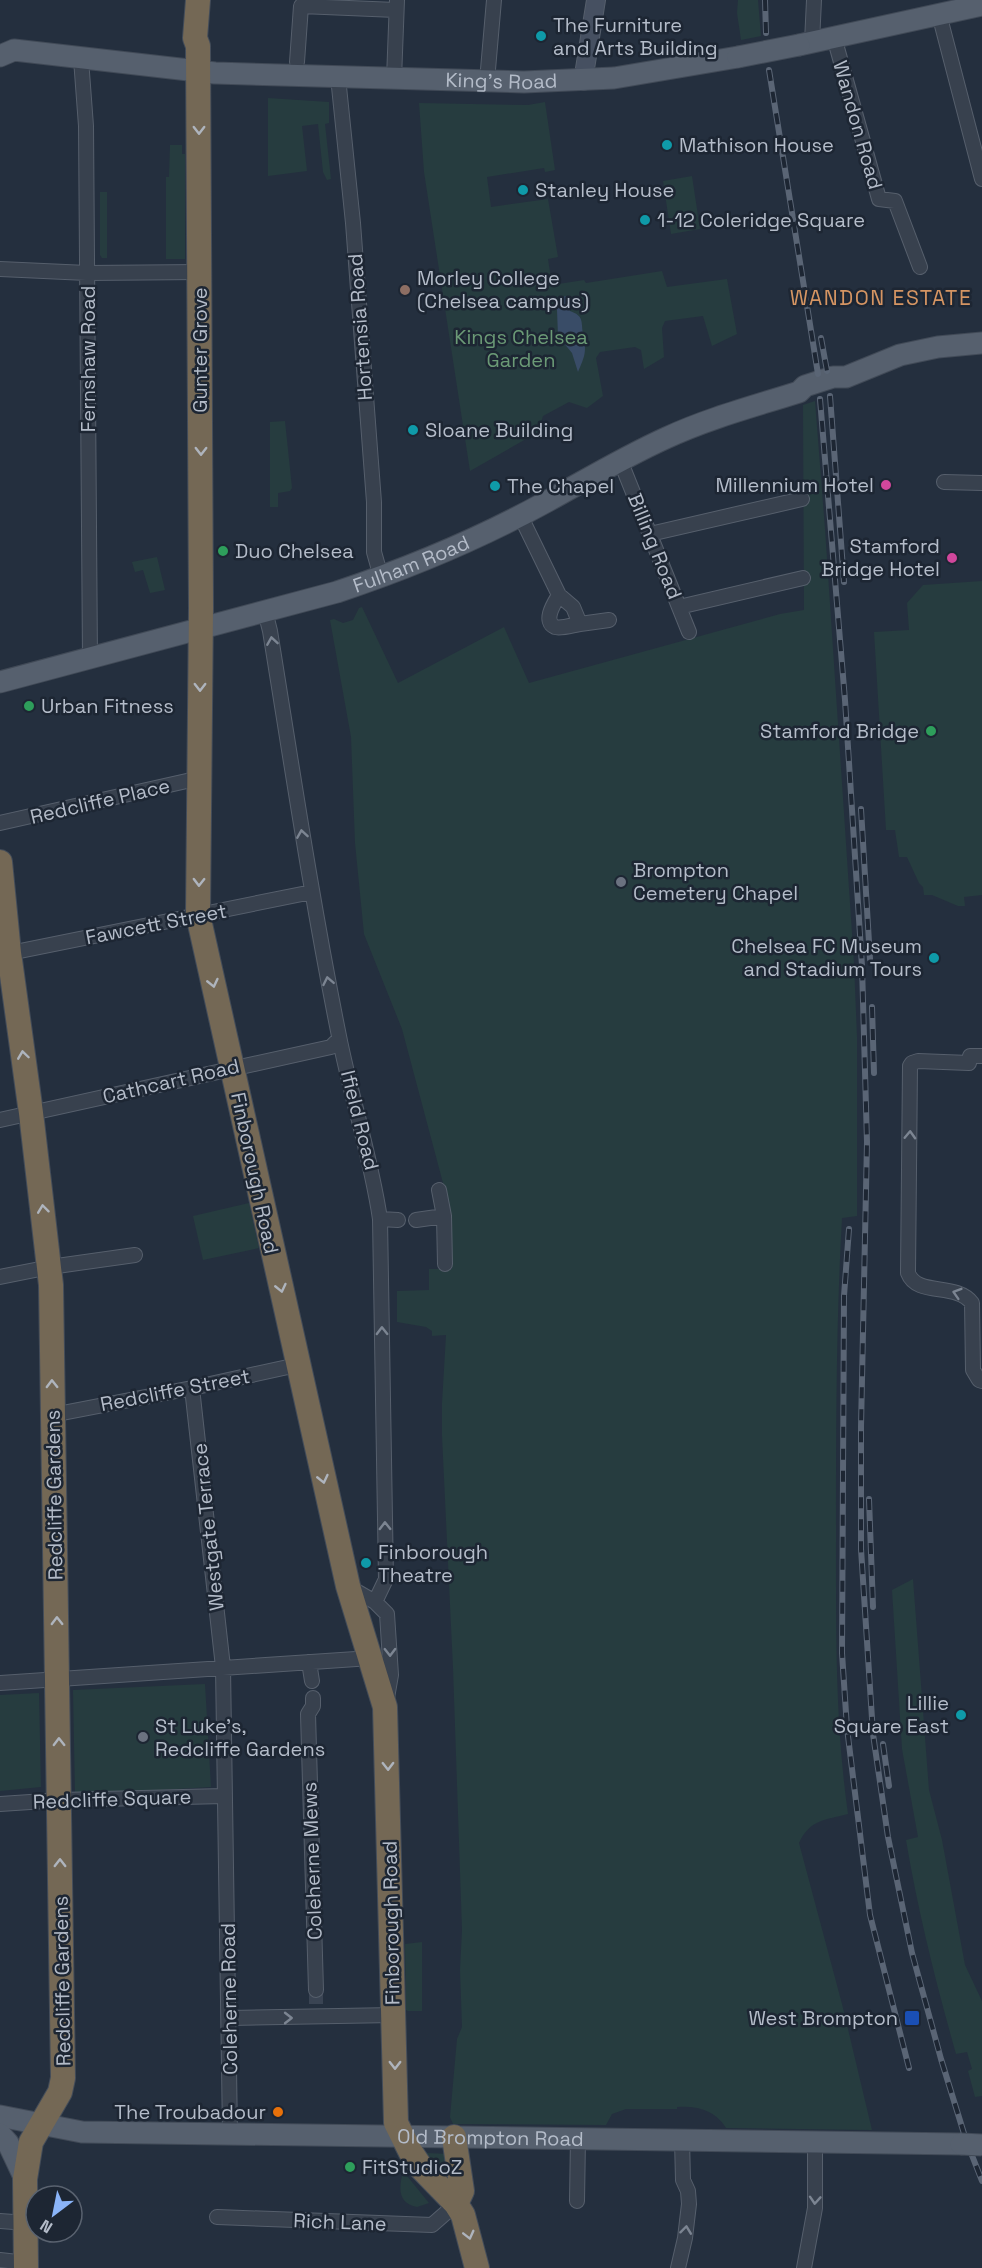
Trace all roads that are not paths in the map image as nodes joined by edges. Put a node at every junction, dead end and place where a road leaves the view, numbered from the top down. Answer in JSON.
{"nodes":[{"id":1,"x":198,"y":0,"type":"edge"},
{"id":2,"x":494,"y":0,"type":"edge"},
{"id":3,"x":596,"y":0,"type":"edge"},
{"id":4,"x":814,"y":0,"type":"edge"},
{"id":5,"x":301,"y":3,"type":"edge"},
{"id":6,"x":396,"y":5,"type":"edge"},
{"id":7,"x":982,"y":5,"type":"edge"},
{"id":8,"x":939,"y":14,"type":"junction"},
{"id":9,"x":834,"y":37,"type":"junction"},
{"id":10,"x":805,"y":44,"type":"junction"},
{"id":11,"x":4,"y":48,"type":"edge"},
{"id":12,"x":81,"y":59,"type":"junction"},
{"id":13,"x":297,"y":62,"type":"dead end"},
{"id":14,"x":198,"y":72,"type":"junction"},
{"id":15,"x":338,"y":77,"type":"junction"},
{"id":16,"x":394,"y":79,"type":"junction"},
{"id":17,"x":487,"y":81,"type":"junction"},
{"id":18,"x":583,"y":81,"type":"junction"},
{"id":19,"x":982,"y":179,"type":"edge"},
{"id":20,"x":920,"y":267,"type":"dead end"},
{"id":21,"x":0,"y":269,"type":"edge"},
{"id":22,"x":200,"y":272,"type":"junction"},
{"id":23,"x":87,"y":273,"type":"junction"},
{"id":24,"x":982,"y":343,"type":"edge"},
{"id":25,"x":620,"y":460,"type":"junction"},
{"id":26,"x":944,"y":482,"type":"dead end"},
{"id":27,"x":982,"y":483,"type":"edge"},
{"id":28,"x":802,"y":499,"type":"dead end"},
{"id":29,"x":520,"y":515,"type":"junction"},
{"id":30,"x":650,"y":534,"type":"junction"},
{"id":31,"x":381,"y":578,"type":"junction"},
{"id":32,"x":803,"y":578,"type":"dead end"},
{"id":33,"x":559,"y":595,"type":"junction"},
{"id":34,"x":679,"y":607,"type":"junction"},
{"id":35,"x":265,"y":611,"type":"junction"},
{"id":36,"x":609,"y":620,"type":"dead end"},
{"id":37,"x":580,"y":624,"type":"junction"},
{"id":38,"x":201,"y":629,"type":"junction"},
{"id":39,"x":689,"y":632,"type":"dead end"},
{"id":40,"x":90,"y":660,"type":"junction"},
{"id":41,"x":0,"y":682,"type":"edge"},
{"id":42,"x":200,"y":778,"type":"junction"},
{"id":43,"x":0,"y":823,"type":"edge"},
{"id":44,"x":0,"y":862,"type":"edge"},
{"id":45,"x":312,"y":892,"type":"junction"},
{"id":46,"x":198,"y":915,"type":"junction"},
{"id":47,"x":4,"y":954,"type":"edge"},
{"id":48,"x":339,"y":1039,"type":"junction"},
{"id":49,"x":982,"y":1056,"type":"edge"},
{"id":50,"x":232,"y":1067,"type":"junction"},
{"id":51,"x":31,"y":1113,"type":"junction"},
{"id":52,"x":0,"y":1120,"type":"edge"},
{"id":53,"x":439,"y":1190,"type":"dead end"},
{"id":54,"x":444,"y":1216,"type":"junction"},
{"id":55,"x":380,"y":1219,"type":"junction"},
{"id":56,"x":398,"y":1220,"type":"dead end"},
{"id":57,"x":416,"y":1220,"type":"dead end"},
{"id":58,"x":135,"y":1255,"type":"dead end"},
{"id":59,"x":445,"y":1264,"type":"dead end"},
{"id":60,"x":50,"y":1267,"type":"junction"},
{"id":61,"x":0,"y":1277,"type":"edge"},
{"id":62,"x":297,"y":1365,"type":"junction"},
{"id":63,"x":982,"y":1381,"type":"edge"},
{"id":64,"x":192,"y":1388,"type":"junction"},
{"id":65,"x":52,"y":1414,"type":"junction"},
{"id":66,"x":348,"y":1586,"type":"junction"},
{"id":67,"x":375,"y":1602,"type":"junction"},
{"id":68,"x":371,"y":1658,"type":"junction"},
{"id":69,"x":309,"y":1662,"type":"junction"},
{"id":70,"x":223,"y":1666,"type":"junction"},
{"id":71,"x":58,"y":1679,"type":"junction"},
{"id":72,"x":312,"y":1681,"type":"dead end"},
{"id":73,"x":0,"y":1683,"type":"edge"},
{"id":74,"x":314,"y":1698,"type":"dead end"},
{"id":75,"x":385,"y":1707,"type":"junction"},
{"id":76,"x":224,"y":1796,"type":"junction"},
{"id":77,"x":60,"y":1800,"type":"junction"},
{"id":78,"x":0,"y":1804,"type":"edge"},
{"id":79,"x":316,"y":1990,"type":"tunnel mouth"},
{"id":80,"x":394,"y":2016,"type":"junction"},
{"id":81,"x":230,"y":2018,"type":"junction"},
{"id":82,"x":0,"y":2116,"type":"edge"},
{"id":83,"x":39,"y":2125,"type":"junction"},
{"id":84,"x":0,"y":2134,"type":"edge"},
{"id":85,"x":230,"y":2134,"type":"junction"},
{"id":86,"x":402,"y":2137,"type":"junction"},
{"id":87,"x":454,"y":2137,"type":"junction"},
{"id":88,"x":578,"y":2138,"type":"junction"},
{"id":89,"x":682,"y":2140,"type":"junction"},
{"id":90,"x":815,"y":2142,"type":"junction"},
{"id":91,"x":972,"y":2144,"type":"edge"},
{"id":92,"x":25,"y":2179,"type":"junction"},
{"id":93,"x":25,"y":2184,"type":"edge"},
{"id":94,"x":577,"y":2201,"type":"dead end"},
{"id":95,"x":456,"y":2205,"type":"junction"},
{"id":96,"x":217,"y":2217,"type":"dead end"},
{"id":97,"x":0,"y":2221,"type":"edge"},
{"id":98,"x":24,"y":2223,"type":"edge"},
{"id":99,"x":27,"y":2244,"type":"edge"},
{"id":100,"x":0,"y":2260,"type":"edge"},
{"id":101,"x":26,"y":2266,"type":"edge"},
{"id":102,"x":477,"y":2268,"type":"edge"},
{"id":103,"x":678,"y":2268,"type":"edge"},
{"id":104,"x":804,"y":2268,"type":"edge"}],
"edges":[{"from":1,"to":14,"type":"highway","name":"Gunter Grove"},
{"from":2,"to":17,"type":"street"},
{"from":3,"to":18,"type":"street"},
{"from":4,"to":10,"type":"street"},
{"from":5,"to":6,"type":"street"},
{"from":5,"to":13,"type":"street"},
{"from":6,"to":16,"type":"street"},
{"from":7,"to":8,"type":"main road","name":"King's Road"},
{"from":8,"to":9,"type":"main road","name":"King's Road"},
{"from":8,"to":19,"type":"street"},
{"from":9,"to":10,"type":"main road","name":"King's Road"},
{"from":9,"to":20,"type":"street","name":"Wandon Road"},
{"from":10,"to":18,"type":"main road","name":"King's Road","bridge":true},
{"from":11,"to":12,"type":"main road","name":"King's Road"},
{"from":12,"to":14,"type":"main road","name":"King's Road"},
{"from":12,"to":23,"type":"street","name":"Fernshaw Road"},
{"from":14,"to":15,"type":"main road","name":"King's Road"},
{"from":14,"to":22,"type":"highway","name":"Gunter Grove","one_way":true},
{"from":15,"to":16,"type":"main road","name":"King's Road"},
{"from":15,"to":31,"type":"street","name":"Hortensia Road"},
{"from":16,"to":17,"type":"main road","name":"King's Road"},
{"from":17,"to":18,"type":"main road","name":"King's Road"},
{"from":21,"to":23,"type":"street"},
{"from":22,"to":23,"type":"street"},
{"from":22,"to":38,"type":"highway","name":"Gunter Grove","one_way":true},
{"from":23,"to":40,"type":"street","name":"Fernshaw Road"},
{"from":24,"to":25,"type":"main road","name":"Fulham Road"},
{"from":25,"to":29,"type":"main road","name":"Fulham Road"},
{"from":25,"to":30,"type":"street","name":"Billing Road"},
{"from":26,"to":27,"type":"street"},
{"from":28,"to":30,"type":"street"},
{"from":29,"to":31,"type":"main road","name":"Fulham Road"},
{"from":29,"to":33,"type":"street"},
{"from":30,"to":34,"type":"street","name":"Billing Road"},
{"from":31,"to":35,"type":"main road","name":"Fulham Road"},
{"from":32,"to":34,"type":"street"},
{"from":33,"to":37,"type":"street"},
{"from":33,"to":37,"type":"street"},
{"from":34,"to":39,"type":"street","name":"Billing Road"},
{"from":35,"to":38,"type":"main road","name":"Fulham Road"},
{"from":45,"to":35,"type":"street","name":"Ifield Road","one_way":true},
{"from":36,"to":37,"type":"street"},
{"from":38,"to":40,"type":"main road","name":"Fulham Road"},
{"from":38,"to":42,"type":"highway","name":"Finborough Road","one_way":true},
{"from":40,"to":41,"type":"main road","name":"Fulham Road"},
{"from":42,"to":43,"type":"street","name":"Redcliffe Place"},
{"from":42,"to":46,"type":"highway","name":"Finborough Road","one_way":true},
{"from":44,"to":47,"type":"highway","name":"Redcliffe Gardens"},
{"from":45,"to":46,"type":"street","name":"Fawcett Street"},
{"from":48,"to":45,"type":"street","name":"Ifield Road","one_way":true},
{"from":46,"to":47,"type":"street","name":"Fawcett Street"},
{"from":46,"to":50,"type":"highway","name":"Finborough Road","one_way":true},
{"from":51,"to":47,"type":"highway","name":"Redcliffe Gardens","one_way":true},
{"from":48,"to":50,"type":"street","name":"Cathcart Road"},
{"from":48,"to":55,"type":"street","name":"Ifield Road"},
{"from":63,"to":49,"type":"street","one_way":true},
{"from":50,"to":51,"type":"street","name":"Cathcart Road"},
{"from":50,"to":62,"type":"highway","name":"Finborough Road","one_way":true},
{"from":51,"to":52,"type":"street","name":"Cathcart Road"},
{"from":60,"to":51,"type":"highway","name":"Redcliffe Gardens","one_way":true},
{"from":53,"to":54,"type":"street"},
{"from":54,"to":57,"type":"street"},
{"from":54,"to":59,"type":"street"},
{"from":55,"to":56,"type":"street"},
{"from":67,"to":55,"type":"street","name":"Ifield Road","one_way":true},
{"from":58,"to":60,"type":"street"},
{"from":60,"to":61,"type":"street"},
{"from":65,"to":60,"type":"highway","name":"Redcliffe Gardens","one_way":true},
{"from":62,"to":64,"type":"street","name":"Redcliffe Street"},
{"from":62,"to":66,"type":"highway","name":"Finborough Road","one_way":true},
{"from":64,"to":65,"type":"street","name":"Redcliffe Street"},
{"from":64,"to":70,"type":"street","name":"Westgate Terrace"},
{"from":71,"to":65,"type":"highway","name":"Redcliffe Gardens","one_way":true},
{"from":66,"to":67,"type":"street"},
{"from":66,"to":68,"type":"highway","name":"Finborough Road"},
{"from":67,"to":75,"type":"street","name":"Finborough Road","one_way":true},
{"from":68,"to":69,"type":"street"},
{"from":68,"to":75,"type":"highway","name":"Finborough Road"},
{"from":69,"to":70,"type":"street"},
{"from":69,"to":72,"type":"street"},
{"from":70,"to":71,"type":"street"},
{"from":70,"to":76,"type":"street"},
{"from":71,"to":73,"type":"street"},
{"from":77,"to":71,"type":"highway","name":"Redcliffe Gardens","one_way":true},
{"from":74,"to":79,"type":"street","name":"Coleherne Mews"},
{"from":75,"to":80,"type":"highway","name":"Finborough Road","one_way":true},
{"from":76,"to":77,"type":"street","name":"Redcliffe Square"},
{"from":76,"to":81,"type":"street","name":"Coleherne Road"},
{"from":77,"to":78,"type":"street","name":"Redcliffe Square"},
{"from":83,"to":77,"type":"highway","name":"Redcliffe Gardens","one_way":true},
{"from":81,"to":80,"type":"street","one_way":true},
{"from":80,"to":86,"type":"highway","name":"Finborough Road","one_way":true},
{"from":81,"to":85,"type":"street","name":"Coleherne Road"},
{"from":82,"to":83,"type":"main road","name":"Old Brompton Road"},
{"from":83,"to":85,"type":"main road","name":"Old Brompton Road"},
{"from":83,"to":92,"type":"highway","name":"Redcliffe Gardens"},
{"from":84,"to":92,"type":"main road"},
{"from":85,"to":86,"type":"main road","name":"Old Brompton Road"},
{"from":86,"to":87,"type":"main road","name":"Old Brompton Road"},
{"from":86,"to":95,"type":"highway","name":"Finborough Road"},
{"from":87,"to":88,"type":"main road","name":"Old Brompton Road"},
{"from":87,"to":95,"type":"highway"},
{"from":88,"to":89,"type":"main road","name":"Old Brompton Road"},
{"from":88,"to":94,"type":"street"},
{"from":89,"to":90,"type":"main road","name":"Old Brompton Road"},
{"from":103,"to":89,"type":"street","one_way":true},
{"from":90,"to":91,"type":"main road","name":"Old Brompton Road"},
{"from":90,"to":104,"type":"street","one_way":true},
{"from":92,"to":93,"type":"highway","name":"Redcliffe Gardens"},
{"from":95,"to":96,"type":"street","name":"Rich Lane"},
{"from":95,"to":102,"type":"highway","one_way":true},
{"from":97,"to":98,"type":"street"},
{"from":99,"to":101,"type":"highway","name":"Redcliffe Gardens"},
{"from":100,"to":101,"type":"street"}]}
